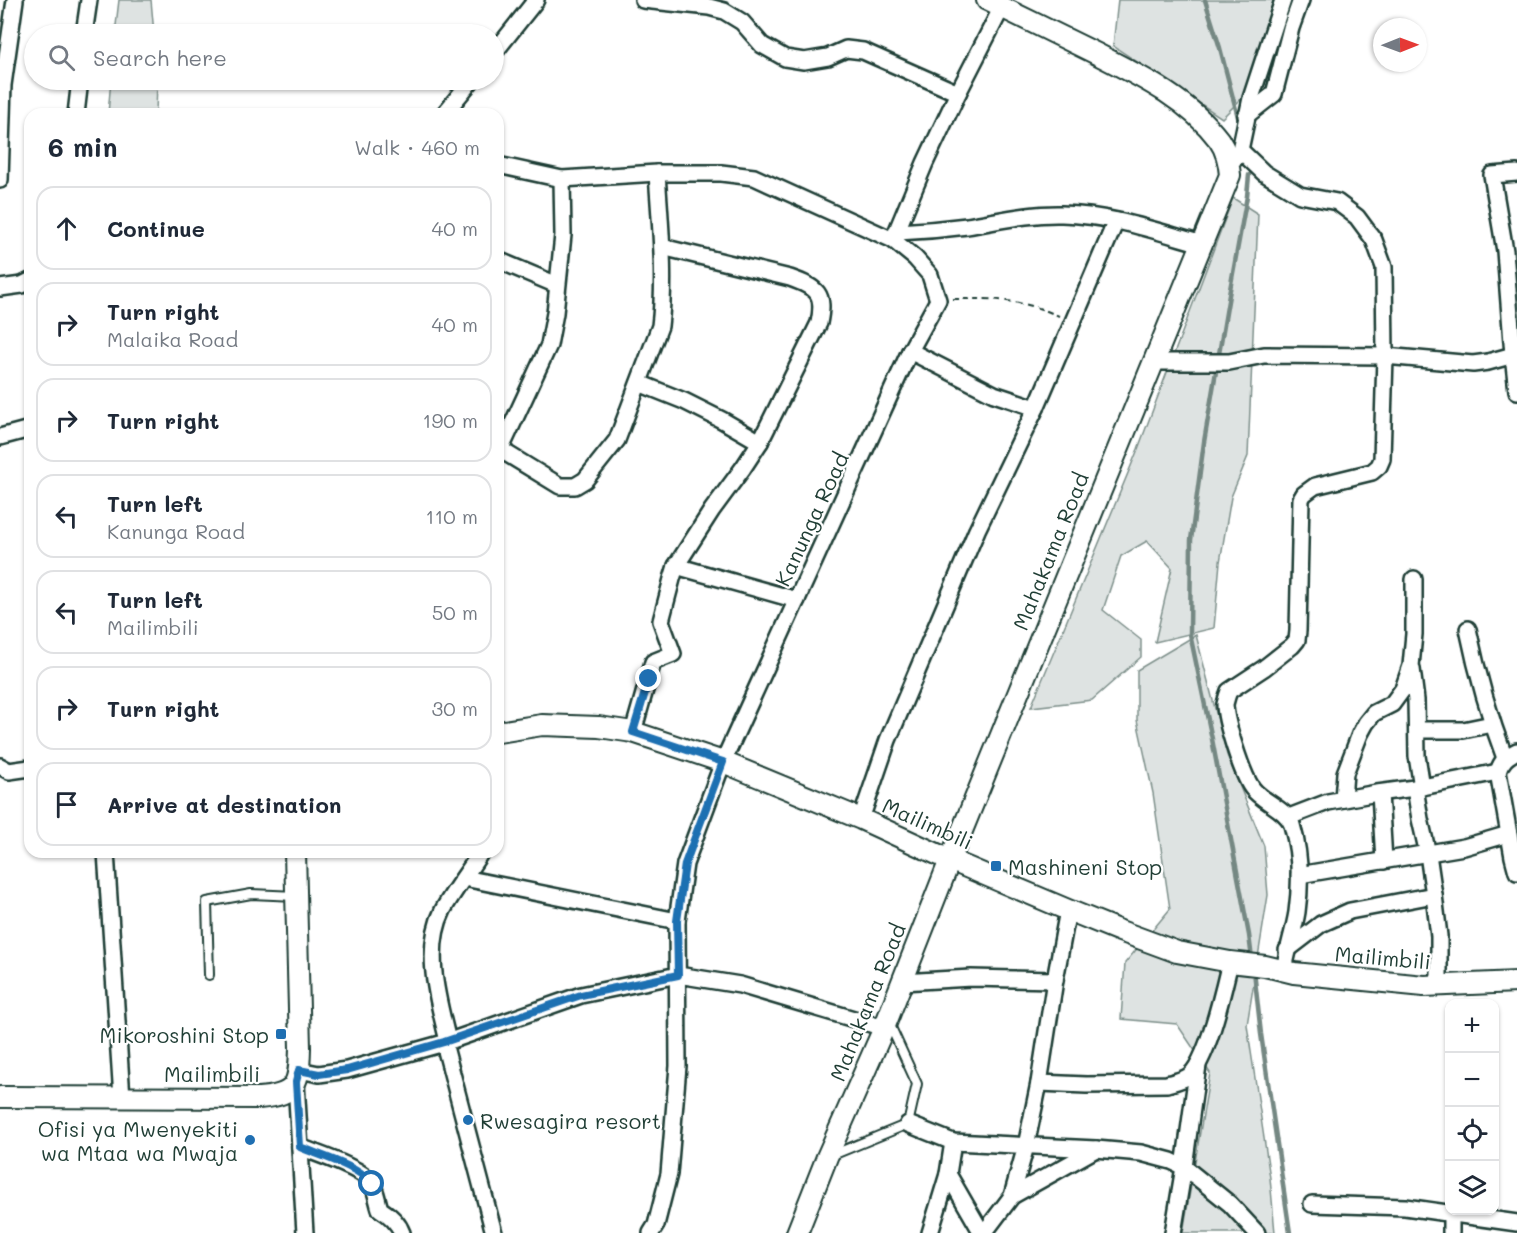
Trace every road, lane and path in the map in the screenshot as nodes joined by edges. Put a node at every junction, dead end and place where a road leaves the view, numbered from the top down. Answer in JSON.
{"nodes":[{"id":1,"x":15,"y":0,"type":"edge"},
{"id":2,"x":89,"y":0,"type":"edge"},
{"id":3,"x":536,"y":0,"type":"edge"},
{"id":4,"x":643,"y":0,"type":"edge"},
{"id":5,"x":1283,"y":0,"type":"edge"},
{"id":6,"x":1301,"y":0,"type":"edge"},
{"id":7,"x":994,"y":4,"type":"edge"},
{"id":8,"x":85,"y":24,"type":"edge"},
{"id":9,"x":504,"y":40,"type":"edge"},
{"id":10,"x":79,"y":90,"type":"edge"},
{"id":11,"x":464,"y":90,"type":"edge"},
{"id":12,"x":958,"y":93,"type":"junction"},
{"id":13,"x":77,"y":108,"type":"edge"},
{"id":14,"x":449,"y":108,"type":"edge"},
{"id":15,"x":1246,"y":116,"type":"junction"},
{"id":16,"x":1240,"y":150,"type":"junction"},
{"id":17,"x":504,"y":167,"type":"edge"},
{"id":18,"x":657,"y":173,"type":"junction"},
{"id":19,"x":1517,"y":173,"type":"edge"},
{"id":20,"x":1230,"y":175,"type":"junction"},
{"id":21,"x":562,"y":179,"type":"junction"},
{"id":22,"x":0,"y":180,"type":"edge"},
{"id":23,"x":1116,"y":221,"type":"junction"},
{"id":24,"x":896,"y":236,"type":"junction"},
{"id":25,"x":1202,"y":244,"type":"junction"},
{"id":26,"x":662,"y":247,"type":"junction"},
{"id":27,"x":504,"y":263,"type":"edge"},
{"id":28,"x":24,"y":284,"type":"edge"},
{"id":29,"x":557,"y":285,"type":"junction"},
{"id":30,"x":0,"y":288,"type":"edge"},
{"id":31,"x":938,"y":300,"type":"junction"},
{"id":32,"x":1073,"y":320,"type":"junction"},
{"id":33,"x":910,"y":351,"type":"junction"},
{"id":34,"x":1515,"y":354,"type":"edge"},
{"id":35,"x":1385,"y":356,"type":"junction"},
{"id":36,"x":1153,"y":362,"type":"junction"},
{"id":37,"x":639,"y":383,"type":"junction"},
{"id":38,"x":1517,"y":391,"type":"edge"},
{"id":39,"x":1036,"y":408,"type":"junction"},
{"id":40,"x":24,"y":431,"type":"edge"},
{"id":41,"x":0,"y":437,"type":"edge"},
{"id":42,"x":504,"y":441,"type":"edge"},
{"id":43,"x":760,"y":442,"type":"junction"},
{"id":44,"x":504,"y":455,"type":"edge"},
{"id":45,"x":676,"y":566,"type":"junction"},
{"id":46,"x":1414,"y":579,"type":"dead end"},
{"id":47,"x":797,"y":600,"type":"junction"},
{"id":48,"x":1467,"y":629,"type":"dead end"},
{"id":49,"x":1411,"y":666,"type":"junction"},
{"id":50,"x":1492,"y":724,"type":"junction"},
{"id":51,"x":1417,"y":730,"type":"junction"},
{"id":52,"x":504,"y":731,"type":"edge"},
{"id":53,"x":633,"y":732,"type":"junction"},
{"id":54,"x":1507,"y":760,"type":"edge"},
{"id":55,"x":723,"y":762,"type":"junction"},
{"id":56,"x":0,"y":766,"type":"edge"},
{"id":57,"x":24,"y":769,"type":"edge"},
{"id":58,"x":1419,"y":788,"type":"junction"},
{"id":59,"x":1380,"y":793,"type":"junction"},
{"id":60,"x":1343,"y":799,"type":"junction"},
{"id":61,"x":1288,"y":817,"type":"junction"},
{"id":62,"x":861,"y":819,"type":"junction"},
{"id":63,"x":1511,"y":823,"type":"edge"},
{"id":64,"x":1428,"y":854,"type":"junction"},
{"id":65,"x":106,"y":858,"type":"edge"},
{"id":66,"x":295,"y":858,"type":"edge"},
{"id":67,"x":477,"y":858,"type":"edge"},
{"id":68,"x":950,"y":860,"type":"junction"},
{"id":69,"x":1384,"y":861,"type":"junction"},
{"id":70,"x":1517,"y":872,"type":"edge"},
{"id":71,"x":1299,"y":875,"type":"junction"},
{"id":72,"x":464,"y":878,"type":"junction"},
{"id":73,"x":1434,"y":895,"type":"junction"},
{"id":74,"x":297,"y":896,"type":"junction"},
{"id":75,"x":1068,"y":910,"type":"junction"},
{"id":76,"x":677,"y":921,"type":"junction"},
{"id":77,"x":1288,"y":949,"type":"junction"},
{"id":78,"x":1234,"y":963,"type":"junction"},
{"id":79,"x":1281,"y":970,"type":"junction"},
{"id":80,"x":209,"y":975,"type":"dead end"},
{"id":81,"x":678,"y":975,"type":"junction"},
{"id":82,"x":1055,"y":980,"type":"junction"},
{"id":83,"x":902,"y":982,"type":"junction"},
{"id":84,"x":1517,"y":982,"type":"edge"},
{"id":85,"x":1439,"y":986,"type":"junction"},
{"id":86,"x":886,"y":1023,"type":"junction"},
{"id":87,"x":446,"y":1042,"type":"junction"},
{"id":88,"x":1198,"y":1065,"type":"junction"},
{"id":89,"x":297,"y":1076,"type":"junction"},
{"id":90,"x":1040,"y":1083,"type":"junction"},
{"id":91,"x":0,"y":1097,"type":"edge"},
{"id":92,"x":122,"y":1098,"type":"junction"},
{"id":93,"x":908,"y":1124,"type":"junction"},
{"id":94,"x":953,"y":1142,"type":"junction"},
{"id":95,"x":1026,"y":1146,"type":"junction"},
{"id":96,"x":300,"y":1147,"type":"junction"},
{"id":97,"x":1096,"y":1149,"type":"junction"},
{"id":98,"x":827,"y":1157,"type":"junction"},
{"id":99,"x":1184,"y":1167,"type":"junction"},
{"id":100,"x":948,"y":1174,"type":"junction"},
{"id":101,"x":1012,"y":1196,"type":"junction"},
{"id":102,"x":1312,"y":1204,"type":"dead end"},
{"id":103,"x":1445,"y":1213,"type":"edge"},
{"id":104,"x":1451,"y":1215,"type":"edge"},
{"id":105,"x":1458,"y":1215,"type":"edge"},
{"id":106,"x":1517,"y":1223,"type":"edge"},
{"id":107,"x":305,"y":1233,"type":"edge"},
{"id":108,"x":402,"y":1233,"type":"edge"},
{"id":109,"x":494,"y":1233,"type":"edge"},
{"id":110,"x":651,"y":1233,"type":"edge"},
{"id":111,"x":797,"y":1233,"type":"edge"},
{"id":112,"x":930,"y":1233,"type":"edge"},
{"id":113,"x":983,"y":1233,"type":"edge"},
{"id":114,"x":1173,"y":1233,"type":"edge"},
{"id":115,"x":1257,"y":1233,"type":"edge"},
{"id":116,"x":1451,"y":1233,"type":"edge"}],
"edges":[{"from":1,"to":22,"type":"street"},
{"from":2,"to":8,"type":"street"},
{"from":3,"to":9,"type":"street"},
{"from":4,"to":12,"type":"street"},
{"from":5,"to":15,"type":"street"},
{"from":6,"to":15,"type":"street"},
{"from":7,"to":12,"type":"street"},
{"from":7,"to":20,"type":"street"},
{"from":10,"to":13,"type":"street"},
{"from":11,"to":14,"type":"street"},
{"from":12,"to":24,"type":"street"},
{"from":15,"to":16,"type":"street"},
{"from":16,"to":20,"type":"street"},
{"from":16,"to":35,"type":"street"},
{"from":17,"to":21,"type":"street"},
{"from":18,"to":21,"type":"street"},
{"from":18,"to":24,"type":"street"},
{"from":18,"to":26,"type":"street"},
{"from":19,"to":34,"type":"street"},
{"from":20,"to":25,"type":"street","name":"Mahakama Road"},
{"from":21,"to":29,"type":"street"},
{"from":23,"to":24,"type":"street"},
{"from":23,"to":25,"type":"street"},
{"from":23,"to":32,"type":"street"},
{"from":24,"to":31,"type":"street"},
{"from":25,"to":36,"type":"street","name":"Mahakama Road"},
{"from":26,"to":37,"type":"street"},
{"from":26,"to":43,"type":"street"},
{"from":27,"to":29,"type":"street"},
{"from":28,"to":30,"type":"street"},
{"from":29,"to":42,"type":"street"},
{"from":31,"to":32,"type":"path"},
{"from":31,"to":33,"type":"street","name":"Kanunga Road"},
{"from":32,"to":39,"type":"street"},
{"from":33,"to":39,"type":"street"},
{"from":33,"to":47,"type":"street","name":"Kanunga Road"},
{"from":34,"to":35,"type":"street"},
{"from":34,"to":38,"type":"street"},
{"from":35,"to":36,"type":"street"},
{"from":35,"to":61,"type":"street"},
{"from":36,"to":68,"type":"street","name":"Mahakama Road"},
{"from":37,"to":43,"type":"street"},
{"from":37,"to":44,"type":"street"},
{"from":39,"to":62,"type":"street"},
{"from":40,"to":41,"type":"street"},
{"from":43,"to":45,"type":"street"},
{"from":45,"to":47,"type":"street"},
{"from":45,"to":53,"type":"street"},
{"from":46,"to":49,"type":"street"},
{"from":47,"to":55,"type":"street","name":"Kanunga Road"},
{"from":48,"to":50,"type":"street"},
{"from":49,"to":51,"type":"street"},
{"from":49,"to":60,"type":"street"},
{"from":50,"to":51,"type":"street"},
{"from":50,"to":54,"type":"street"},
{"from":51,"to":58,"type":"street"},
{"from":52,"to":53,"type":"street","name":"Mailimbili"},
{"from":53,"to":55,"type":"street","name":"Mailimbili"},
{"from":54,"to":58,"type":"street"},
{"from":54,"to":63,"type":"street"},
{"from":55,"to":62,"type":"street","name":"Mailimbili"},
{"from":55,"to":76,"type":"street","name":"Kanunga Road"},
{"from":56,"to":57,"type":"street"},
{"from":58,"to":59,"type":"street"},
{"from":58,"to":64,"type":"street"},
{"from":59,"to":60,"type":"street"},
{"from":59,"to":69,"type":"street"},
{"from":60,"to":61,"type":"street"},
{"from":61,"to":71,"type":"street"},
{"from":62,"to":68,"type":"street","name":"Mailimbili"},
{"from":63,"to":64,"type":"street"},
{"from":63,"to":70,"type":"street"},
{"from":64,"to":69,"type":"street"},
{"from":64,"to":73,"type":"street"},
{"from":65,"to":92,"type":"street"},
{"from":66,"to":74,"type":"street"},
{"from":67,"to":72,"type":"street"},
{"from":68,"to":75,"type":"street","name":"Mailimbili"},
{"from":68,"to":83,"type":"street","name":"Mahakama Road"},
{"from":69,"to":71,"type":"street"},
{"from":71,"to":77,"type":"street"},
{"from":72,"to":76,"type":"street"},
{"from":72,"to":87,"type":"street"},
{"from":73,"to":77,"type":"street"},
{"from":73,"to":85,"type":"street"},
{"from":74,"to":80,"type":"lane"},
{"from":74,"to":89,"type":"street"},
{"from":75,"to":78,"type":"street","name":"Mailimbili"},
{"from":75,"to":82,"type":"street"},
{"from":76,"to":81,"type":"street","name":"Kanunga Road"},
{"from":77,"to":79,"type":"street"},
{"from":78,"to":79,"type":"street","name":"Mailimbili"},
{"from":78,"to":88,"type":"street"},
{"from":79,"to":85,"type":"street","name":"Mailimbili"},
{"from":81,"to":86,"type":"street"},
{"from":81,"to":87,"type":"street"},
{"from":81,"to":110,"type":"street","name":"Kanunga Road"},
{"from":82,"to":83,"type":"street"},
{"from":82,"to":90,"type":"street"},
{"from":83,"to":86,"type":"street","name":"Mahakama Road"},
{"from":84,"to":85,"type":"street","name":"Mailimbili"},
{"from":86,"to":93,"type":"lane"},
{"from":86,"to":98,"type":"street","name":"Mahakama Road"},
{"from":87,"to":89,"type":"street"},
{"from":87,"to":109,"type":"street"},
{"from":88,"to":90,"type":"street"},
{"from":88,"to":99,"type":"street"},
{"from":89,"to":92,"type":"street","name":"Mailimbili"},
{"from":89,"to":96,"type":"street"},
{"from":90,"to":95,"type":"street"},
{"from":91,"to":92,"type":"street","name":"Mailimbili"},
{"from":93,"to":94,"type":"street"},
{"from":93,"to":98,"type":"lane"},
{"from":94,"to":95,"type":"street"},
{"from":94,"to":100,"type":"street"},
{"from":95,"to":97,"type":"street"},
{"from":95,"to":101,"type":"street"},
{"from":96,"to":107,"type":"street"},
{"from":96,"to":108,"type":"street"},
{"from":97,"to":99,"type":"street"},
{"from":97,"to":101,"type":"street"},
{"from":98,"to":111,"type":"street","name":"Mahakama Road"},
{"from":99,"to":114,"type":"street"},
{"from":99,"to":115,"type":"street"},
{"from":100,"to":112,"type":"street"},
{"from":100,"to":113,"type":"street"},
{"from":101,"to":113,"type":"street"},
{"from":102,"to":103,"type":"street"},
{"from":104,"to":116,"type":"street"},
{"from":105,"to":106,"type":"street"}]}
